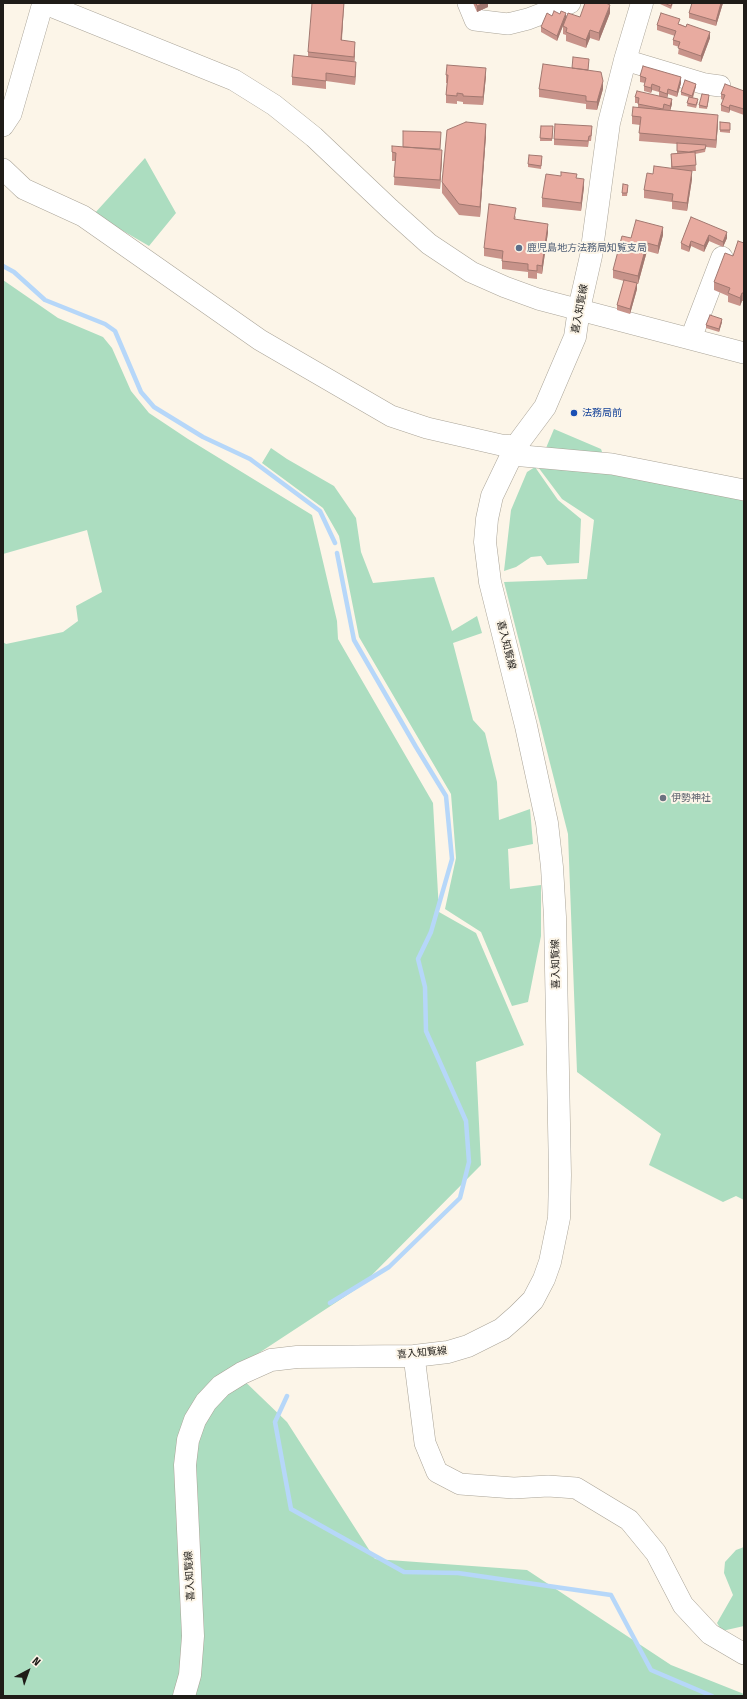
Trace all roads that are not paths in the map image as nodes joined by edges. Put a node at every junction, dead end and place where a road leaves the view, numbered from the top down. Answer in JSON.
{"nodes":[{"id":1,"x":43,"y":3,"type":"edge"},
{"id":2,"x":468,"y":3,"type":"edge"},
{"id":3,"x":570,"y":3,"type":"edge"},
{"id":4,"x":638,"y":4,"type":"edge"},
{"id":5,"x":625,"y":60,"type":"junction"},
{"id":6,"x":720,"y":86,"type":"dead end"},
{"id":7,"x":3,"y":126,"type":"edge"},
{"id":8,"x":3,"y":169,"type":"edge"},
{"id":9,"x":722,"y":257,"type":"edge"},
{"id":10,"x":579,"y":309,"type":"junction"},
{"id":11,"x":691,"y":338,"type":"junction"},
{"id":12,"x":744,"y":352,"type":"edge"},
{"id":13,"x":514,"y":450,"type":"junction"},
{"id":14,"x":744,"y":490,"type":"edge"},
{"id":15,"x":414,"y":1356,"type":"junction"},
{"id":16,"x":744,"y":1654,"type":"edge"},
{"id":17,"x":184,"y":1696,"type":"edge"}],
"edges":[{"from":1,"to":7,"type":"street"},
{"from":1,"to":10,"type":"street"},
{"from":2,"to":3,"type":"street"},
{"from":4,"to":5,"type":"main road","name":"喜入知覧線"},
{"from":5,"to":6,"type":"street"},
{"from":5,"to":10,"type":"main road","name":"喜入知覧線"},
{"from":8,"to":13,"type":"street"},
{"from":9,"to":11,"type":"street"},
{"from":10,"to":11,"type":"street"},
{"from":10,"to":13,"type":"main road","name":"喜入知覧線"},
{"from":11,"to":12,"type":"street"},
{"from":13,"to":14,"type":"street"},
{"from":13,"to":15,"type":"main road","name":"喜入知覧線"},
{"from":15,"to":16,"type":"street"},
{"from":15,"to":17,"type":"main road","name":"喜入知覧線"}]}
